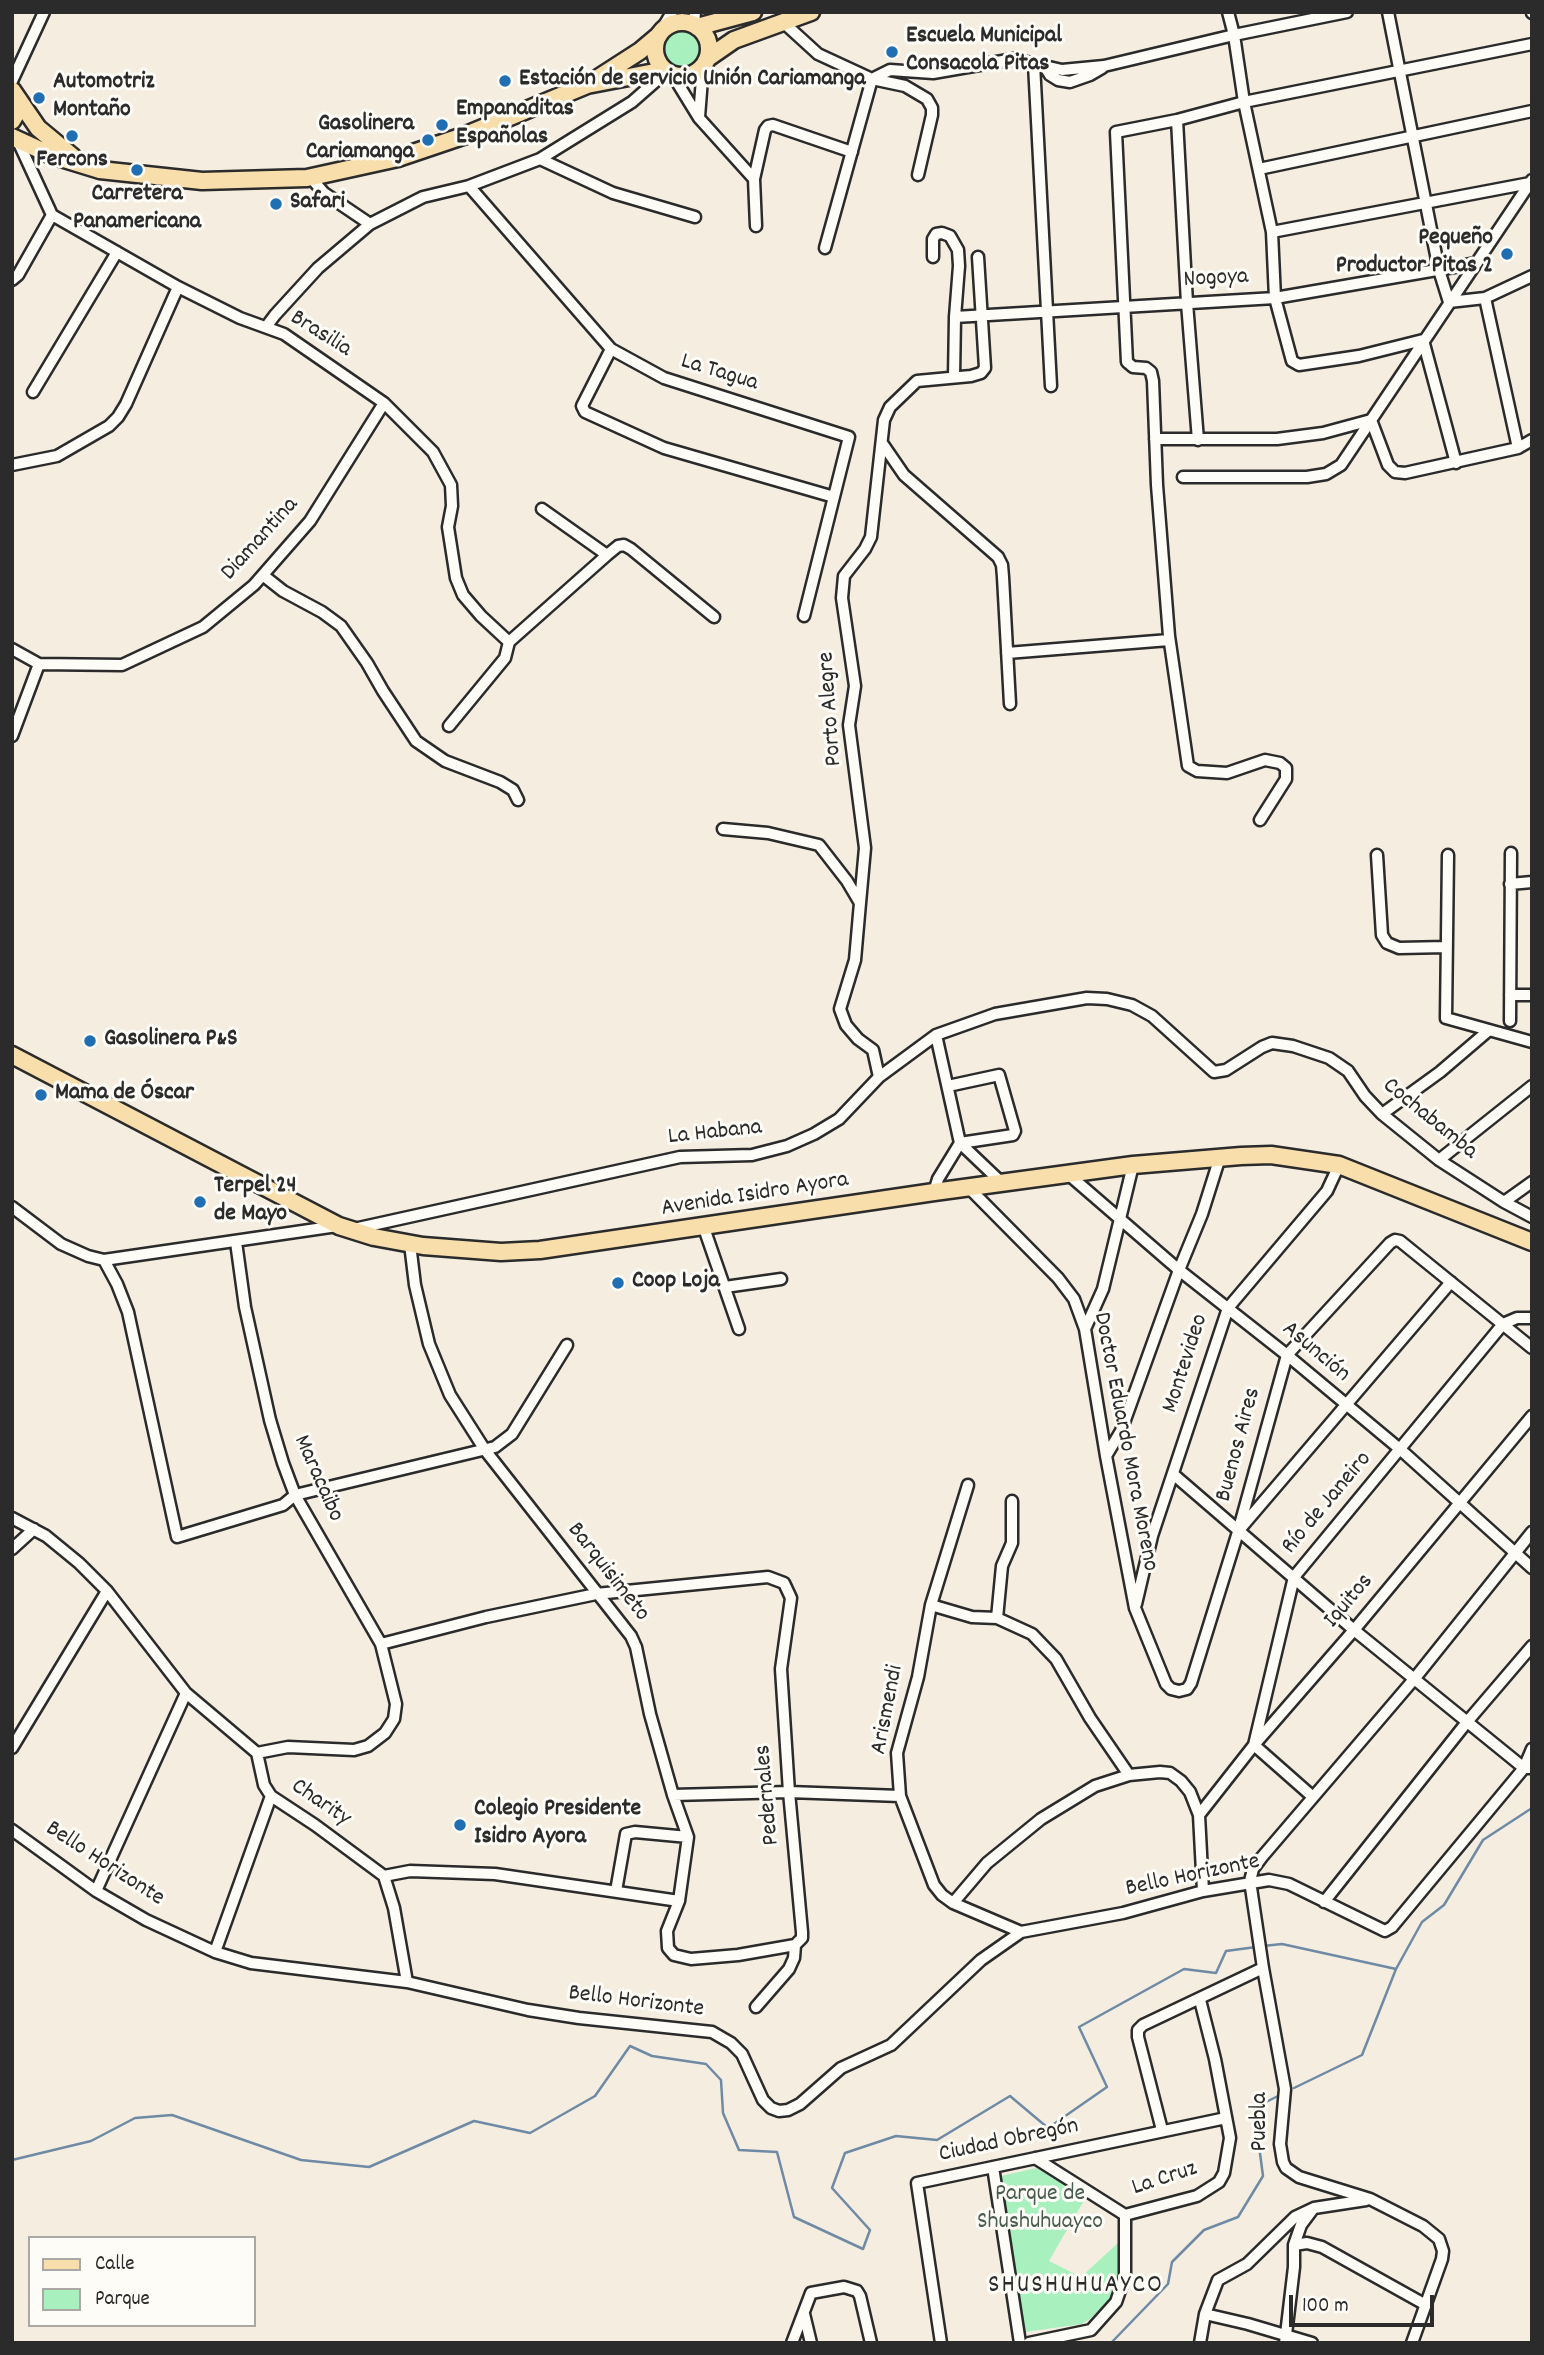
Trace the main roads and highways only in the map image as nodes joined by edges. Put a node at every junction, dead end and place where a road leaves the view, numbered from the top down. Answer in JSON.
{"nodes":[{"id":1,"x":753,"y":12,"type":"edge"},
{"id":2,"x":811,"y":12,"type":"edge"},
{"id":3,"x":695,"y":21,"type":"edge"},
{"id":4,"x":659,"y":35,"type":"junction"},
{"id":5,"x":705,"y":62,"type":"junction"},
{"id":6,"x":668,"y":72,"type":"junction"},
{"id":7,"x":587,"y":85,"type":"junction"},
{"id":8,"x":15,"y":95,"type":"edge"},
{"id":9,"x":12,"y":121,"type":"edge"},
{"id":10,"x":14,"y":138,"type":"edge"},
{"id":11,"x":80,"y":162,"type":"junction"},
{"id":12,"x":12,"y":1055,"type":"edge"},
{"id":13,"x":1532,"y":1242,"type":"edge"}],
"edges":[{"from":1,"to":3,"type":"main road"},
{"from":2,"to":5,"type":"main road"},
{"from":3,"to":4,"type":"main road"},
{"from":3,"to":5,"type":"main road"},
{"from":4,"to":6,"type":"main road"},
{"from":4,"to":7,"type":"main road"},
{"from":5,"to":6,"type":"main road"},
{"from":6,"to":7,"type":"main road"},
{"from":7,"to":11,"type":"main road"},
{"from":8,"to":9,"type":"main road"},
{"from":8,"to":11,"type":"main road"},
{"from":10,"to":11,"type":"main road"},
{"from":12,"to":13,"type":"main road","name":"Avenida Isidro Ayora"}]}
